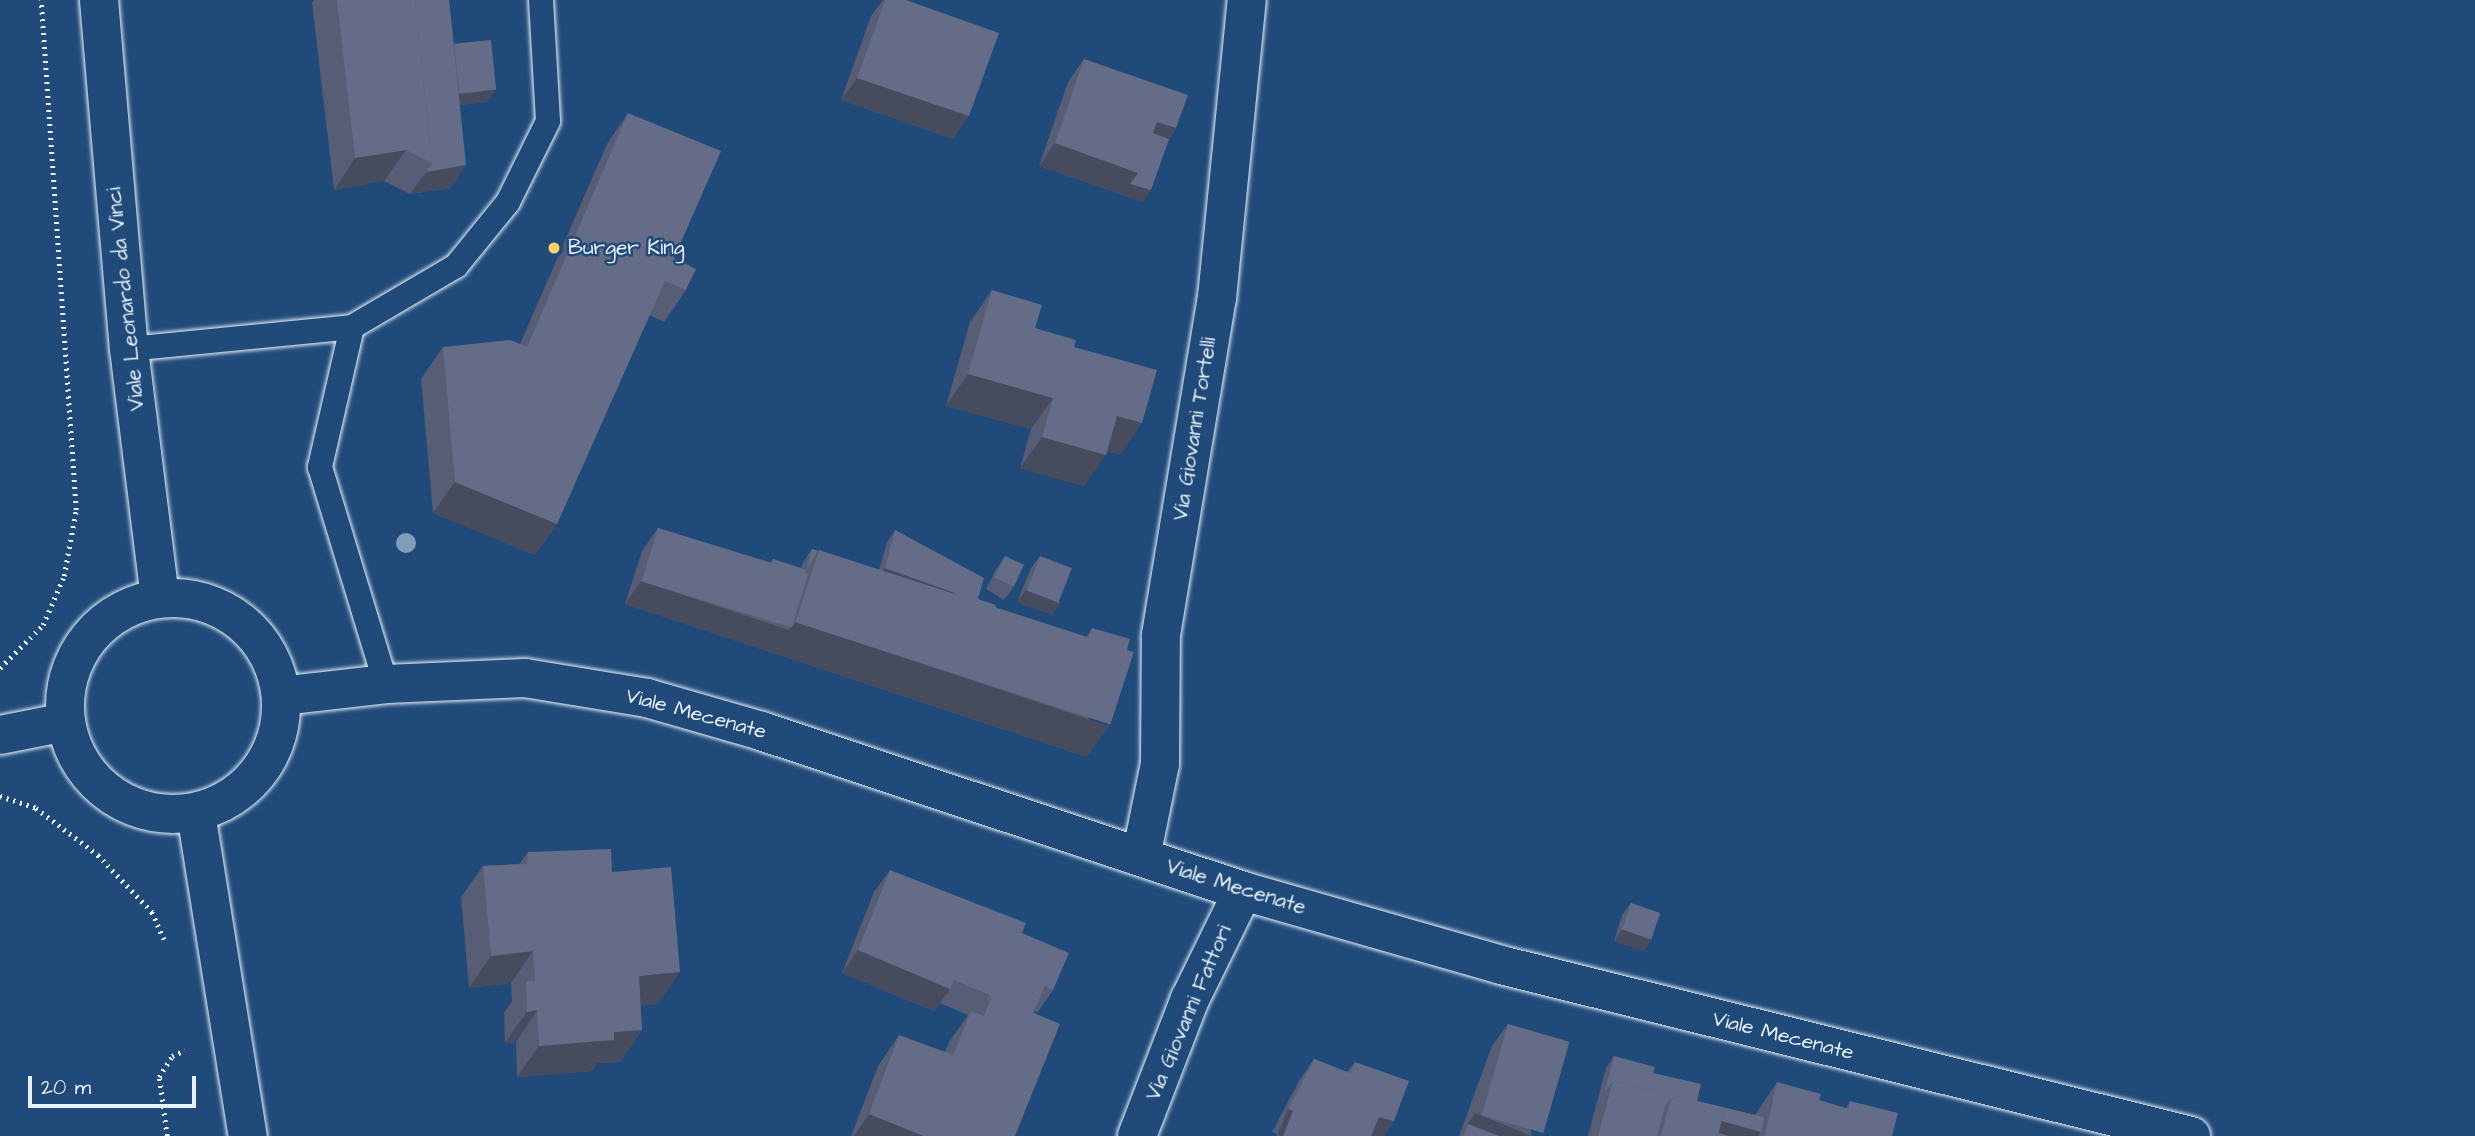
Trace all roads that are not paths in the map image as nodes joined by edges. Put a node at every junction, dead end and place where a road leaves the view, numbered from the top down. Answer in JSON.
{"nodes":[{"id":1,"x":99,"y":0,"type":"edge"},
{"id":2,"x":541,"y":0,"type":"edge"},
{"id":3,"x":1247,"y":0,"type":"edge"},
{"id":4,"x":352,"y":327,"type":"junction"},
{"id":5,"x":129,"y":349,"type":"junction"},
{"id":6,"x":160,"y":598,"type":"junction"},
{"id":7,"x":386,"y":684,"type":"junction"},
{"id":8,"x":281,"y":696,"type":"junction"},
{"id":9,"x":66,"y":722,"type":"junction"},
{"id":10,"x":0,"y":735,"type":"edge"},
{"id":11,"x":196,"y":813,"type":"junction"},
{"id":12,"x":1141,"y":857,"type":"junction"},
{"id":13,"x":1243,"y":891,"type":"junction"},
{"id":14,"x":248,"y":1136,"type":"edge"},
{"id":15,"x":1136,"y":1136,"type":"edge"},
{"id":16,"x":2191,"y":1136,"type":"edge"}],
"edges":[{"from":1,"to":5,"type":"main road","name":"Viale Leonardo da Vinci"},
{"from":2,"to":4,"type":"lane"},
{"from":3,"to":12,"type":"main road","name":"Via Giovanni Tortelli"},
{"from":4,"to":5,"type":"lane"},
{"from":4,"to":7,"type":"lane"},
{"from":5,"to":6,"type":"main road","name":"Viale Leonardo da Vinci"},
{"from":6,"to":8,"type":"main road"},
{"from":6,"to":9,"type":"main road"},
{"from":7,"to":8,"type":"main road","name":"Viale Mecenate"},
{"from":7,"to":12,"type":"main road","name":"Viale Mecenate"},
{"from":8,"to":11,"type":"main road"},
{"from":9,"to":10,"type":"main road"},
{"from":9,"to":11,"type":"main road"},
{"from":11,"to":14,"type":"main road"},
{"from":12,"to":13,"type":"main road","name":"Viale Mecenate"},
{"from":13,"to":15,"type":"main road","name":"Via Giovanni Fattori"},
{"from":13,"to":16,"type":"main road","name":"Viale Mecenate"}]}
